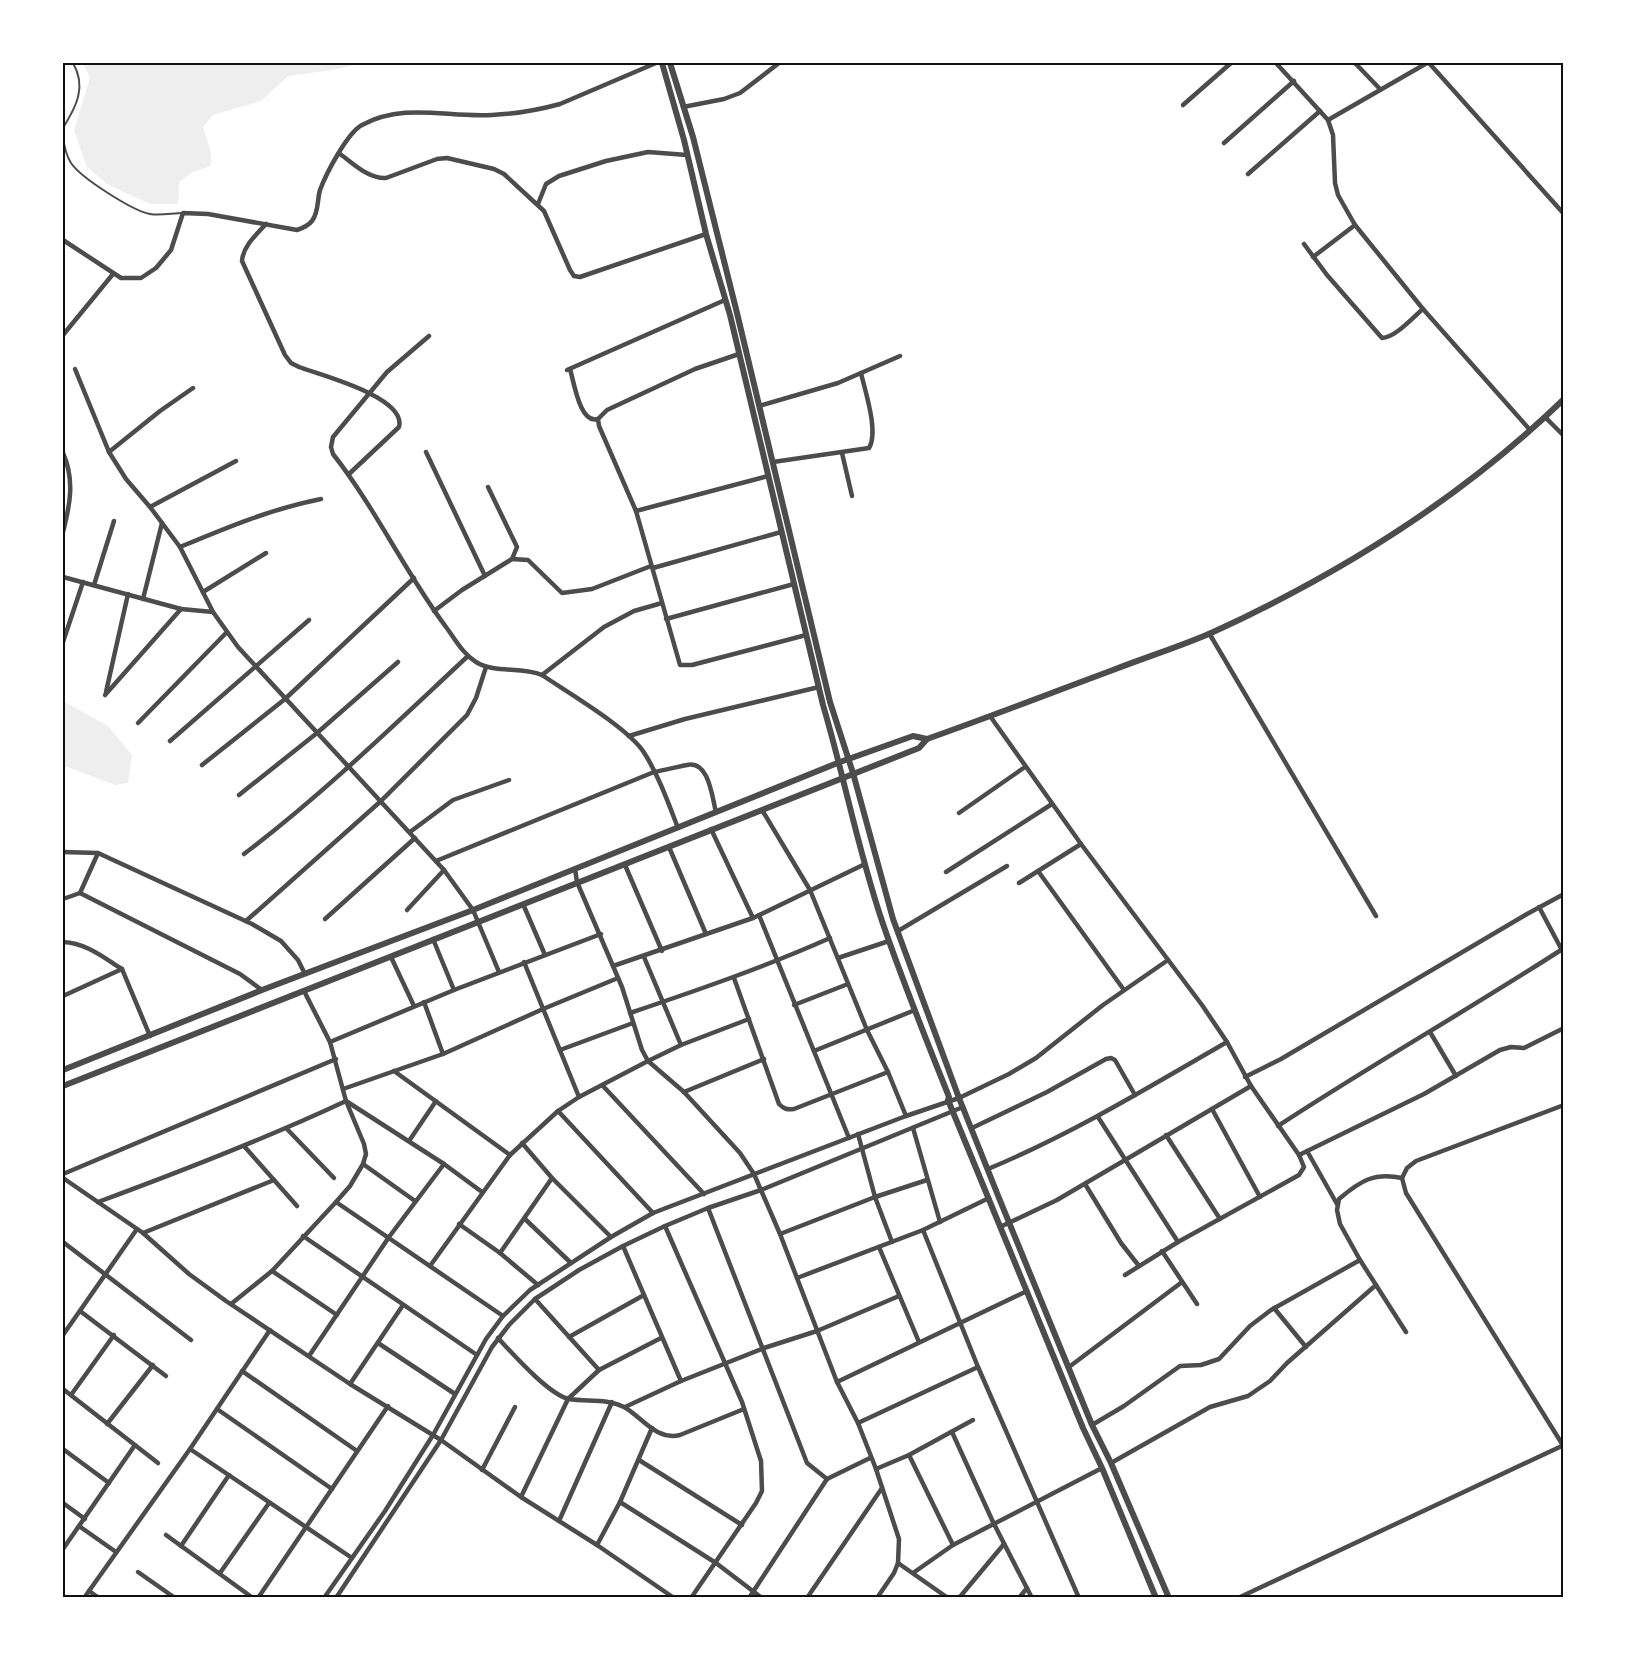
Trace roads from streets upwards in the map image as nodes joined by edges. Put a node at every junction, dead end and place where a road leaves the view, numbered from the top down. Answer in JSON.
{"nodes":[{"id":1,"x":656,"y":63,"type":"edge"},
{"id":2,"x":662,"y":63,"type":"edge"},
{"id":3,"x":670,"y":63,"type":"edge"},
{"id":4,"x":779,"y":63,"type":"edge"},
{"id":5,"x":1231,"y":63,"type":"edge"},
{"id":6,"x":1276,"y":63,"type":"edge"},
{"id":7,"x":1355,"y":63,"type":"edge"},
{"id":8,"x":1428,"y":63,"type":"edge"},
{"id":9,"x":1294,"y":81,"type":"junction"},
{"id":10,"x":1380,"y":89,"type":"junction"},
{"id":11,"x":1183,"y":105,"type":"dead end"},
{"id":12,"x":683,"y":107,"type":"junction"},
{"id":13,"x":1320,"y":111,"type":"junction"},
{"id":14,"x":1328,"y":120,"type":"junction"},
{"id":15,"x":1224,"y":143,"type":"dead end"},
{"id":16,"x":340,"y":154,"type":"junction"},
{"id":17,"x":687,"y":155,"type":"junction"},
{"id":18,"x":1248,"y":174,"type":"dead end"},
{"id":19,"x":538,"y":204,"type":"junction"},
{"id":20,"x":1564,"y":214,"type":"edge"},
{"id":21,"x":266,"y":224,"type":"junction"},
{"id":22,"x":1355,"y":225,"type":"junction"},
{"id":23,"x":715,"y":232,"type":"junction"},
{"id":24,"x":706,"y":234,"type":"junction"},
{"id":25,"x":63,"y":240,"type":"edge"},
{"id":26,"x":1304,"y":243,"type":"dead end"},
{"id":27,"x":1313,"y":257,"type":"junction"},
{"id":28,"x":113,"y":274,"type":"junction"},
{"id":29,"x":725,"y":300,"type":"junction"},
{"id":30,"x":1423,"y":309,"type":"junction"},
{"id":31,"x":63,"y":335,"type":"edge"},
{"id":32,"x":429,"y":336,"type":"dead end"},
{"id":33,"x":739,"y":354,"type":"junction"},
{"id":34,"x":900,"y":357,"type":"dead end"},
{"id":35,"x":744,"y":360,"type":"junction"},
{"id":36,"x":75,"y":369,"type":"dead end"},
{"id":37,"x":861,"y":373,"type":"junction"},
{"id":38,"x":193,"y":388,"type":"dead end"},
{"id":39,"x":369,"y":392,"type":"junction"},
{"id":40,"x":1564,"y":399,"type":"edge"},
{"id":41,"x":759,"y":406,"type":"junction"},
{"id":42,"x":1545,"y":417,"type":"junction"},
{"id":43,"x":598,"y":419,"type":"junction"},
{"id":44,"x":1530,"y":430,"type":"junction"},
{"id":45,"x":1564,"y":436,"type":"edge"},
{"id":46,"x":109,"y":452,"type":"junction"},
{"id":47,"x":426,"y":452,"type":"dead end"},
{"id":48,"x":63,"y":453,"type":"edge"},
{"id":49,"x":842,"y":453,"type":"junction"},
{"id":50,"x":236,"y":461,"type":"dead end"},
{"id":51,"x":773,"y":462,"type":"junction"},
{"id":52,"x":349,"y":474,"type":"junction"},
{"id":53,"x":768,"y":476,"type":"junction"},
{"id":54,"x":488,"y":487,"type":"dead end"},
{"id":55,"x":852,"y":496,"type":"dead end"},
{"id":56,"x":321,"y":499,"type":"dead end"},
{"id":57,"x":150,"y":507,"type":"junction"},
{"id":58,"x":636,"y":512,"type":"junction"},
{"id":59,"x":114,"y":521,"type":"dead end"},
{"id":60,"x":162,"y":522,"type":"junction"},
{"id":61,"x":63,"y":532,"type":"edge"},
{"id":62,"x":781,"y":532,"type":"junction"},
{"id":63,"x":180,"y":547,"type":"junction"},
{"id":64,"x":266,"y":553,"type":"dead end"},
{"id":65,"x":512,"y":559,"type":"junction"},
{"id":66,"x":653,"y":568,"type":"junction"},
{"id":67,"x":485,"y":576,"type":"junction"},
{"id":68,"x":63,"y":577,"type":"edge"},
{"id":69,"x":414,"y":578,"type":"junction"},
{"id":70,"x":83,"y":582,"type":"junction"},
{"id":71,"x":794,"y":584,"type":"junction"},
{"id":72,"x":94,"y":585,"type":"junction"},
{"id":73,"x":203,"y":592,"type":"junction"},
{"id":74,"x":128,"y":594,"type":"junction"},
{"id":75,"x":143,"y":598,"type":"junction"},
{"id":76,"x":662,"y":603,"type":"junction"},
{"id":77,"x":181,"y":609,"type":"junction"},
{"id":78,"x":434,"y":611,"type":"junction"},
{"id":79,"x":213,"y":612,"type":"junction"},
{"id":80,"x":666,"y":619,"type":"junction"},
{"id":81,"x":309,"y":620,"type":"dead end"},
{"id":82,"x":227,"y":632,"type":"junction"},
{"id":83,"x":1209,"y":633,"type":"junction"},
{"id":84,"x":806,"y":635,"type":"junction"},
{"id":85,"x":63,"y":642,"type":"edge"},
{"id":86,"x":468,"y":656,"type":"junction"},
{"id":87,"x":398,"y":662,"type":"dead end"},
{"id":88,"x":254,"y":666,"type":"junction"},
{"id":89,"x":486,"y":667,"type":"junction"},
{"id":90,"x":542,"y":675,"type":"junction"},
{"id":91,"x":819,"y":687,"type":"junction"},
{"id":92,"x":285,"y":699,"type":"junction"},
{"id":93,"x":990,"y":716,"type":"junction"},
{"id":94,"x":138,"y":723,"type":"dead end"},
{"id":95,"x":317,"y":733,"type":"junction"},
{"id":96,"x":629,"y":736,"type":"junction"},
{"id":97,"x":927,"y":739,"type":"junction"},
{"id":98,"x":170,"y":741,"type":"dead end"},
{"id":99,"x":848,"y":759,"type":"junction"},
{"id":100,"x":840,"y":762,"type":"junction"},
{"id":101,"x":202,"y":765,"type":"dead end"},
{"id":102,"x":349,"y":766,"type":"junction"},
{"id":103,"x":1025,"y":767,"type":"junction"},
{"id":104,"x":654,"y":772,"type":"junction"},
{"id":105,"x":853,"y":773,"type":"junction"},
{"id":106,"x":844,"y":778,"type":"junction"},
{"id":107,"x":509,"y":780,"type":"dead end"},
{"id":108,"x":239,"y":795,"type":"dead end"},
{"id":109,"x":381,"y":801,"type":"junction"},
{"id":110,"x":1052,"y":804,"type":"junction"},
{"id":111,"x":762,"y":810,"type":"junction"},
{"id":112,"x":716,"y":812,"type":"junction"},
{"id":113,"x":959,"y":813,"type":"dead end"},
{"id":114,"x":678,"y":828,"type":"junction"},
{"id":115,"x":711,"y":829,"type":"junction"},
{"id":116,"x":410,"y":832,"type":"junction"},
{"id":117,"x":415,"y":838,"type":"junction"},
{"id":118,"x":1081,"y":844,"type":"junction"},
{"id":119,"x":669,"y":847,"type":"junction"},
{"id":120,"x":63,"y":852,"type":"edge"},
{"id":121,"x":98,"y":853,"type":"junction"},
{"id":122,"x":244,"y":854,"type":"dead end"},
{"id":123,"x":436,"y":861,"type":"junction"},
{"id":124,"x":625,"y":864,"type":"junction"},
{"id":125,"x":865,"y":864,"type":"junction"},
{"id":126,"x":1007,"y":866,"type":"dead end"},
{"id":127,"x":575,"y":869,"type":"junction"},
{"id":128,"x":444,"y":870,"type":"junction"},
{"id":129,"x":1038,"y":871,"type":"junction"},
{"id":130,"x":946,"y":872,"type":"dead end"},
{"id":131,"x":577,"y":882,"type":"junction"},
{"id":132,"x":1019,"y":883,"type":"dead end"},
{"id":133,"x":810,"y":890,"type":"junction"},
{"id":134,"x":80,"y":893,"type":"junction"},
{"id":135,"x":1564,"y":894,"type":"edge"},
{"id":136,"x":63,"y":899,"type":"edge"},
{"id":137,"x":523,"y":904,"type":"junction"},
{"id":138,"x":1539,"y":907,"type":"junction"},
{"id":139,"x":407,"y":910,"type":"dead end"},
{"id":140,"x":473,"y":910,"type":"junction"},
{"id":141,"x":759,"y":915,"type":"junction"},
{"id":142,"x":1376,"y":916,"type":"dead end"},
{"id":143,"x":753,"y":918,"type":"junction"},
{"id":144,"x":325,"y":919,"type":"dead end"},
{"id":145,"x":246,"y":921,"type":"junction"},
{"id":146,"x":478,"y":922,"type":"junction"},
{"id":147,"x":898,"y":931,"type":"junction"},
{"id":148,"x":601,"y":934,"type":"junction"},
{"id":149,"x":706,"y":934,"type":"junction"},
{"id":150,"x":830,"y":938,"type":"junction"},
{"id":151,"x":433,"y":939,"type":"junction"},
{"id":152,"x":890,"y":940,"type":"junction"},
{"id":153,"x":63,"y":942,"type":"edge"},
{"id":154,"x":662,"y":951,"type":"junction"},
{"id":155,"x":1563,"y":952,"type":"edge"},
{"id":156,"x":545,"y":956,"type":"junction"},
{"id":157,"x":391,"y":957,"type":"junction"},
{"id":158,"x":644,"y":957,"type":"junction"},
{"id":159,"x":838,"y":958,"type":"junction"},
{"id":160,"x":1168,"y":960,"type":"junction"},
{"id":161,"x":777,"y":961,"type":"junction"},
{"id":162,"x":524,"y":962,"type":"junction"},
{"id":163,"x":613,"y":966,"type":"junction"},
{"id":164,"x":122,"y":969,"type":"junction"},
{"id":165,"x":499,"y":972,"type":"junction"},
{"id":166,"x":305,"y":974,"type":"junction"},
{"id":167,"x":618,"y":978,"type":"junction"},
{"id":168,"x":734,"y":978,"type":"junction"},
{"id":169,"x":848,"y":984,"type":"junction"},
{"id":170,"x":262,"y":990,"type":"junction"},
{"id":171,"x":454,"y":990,"type":"junction"},
{"id":172,"x":1124,"y":990,"type":"junction"},
{"id":173,"x":304,"y":992,"type":"junction"},
{"id":174,"x":63,"y":996,"type":"edge"},
{"id":175,"x":664,"y":1001,"type":"junction"},
{"id":176,"x":424,"y":1002,"type":"junction"},
{"id":177,"x":795,"y":1005,"type":"junction"},
{"id":178,"x":414,"y":1006,"type":"junction"},
{"id":179,"x":543,"y":1009,"type":"junction"},
{"id":180,"x":915,"y":1010,"type":"junction"},
{"id":181,"x":630,"y":1013,"type":"junction"},
{"id":182,"x":749,"y":1019,"type":"junction"},
{"id":183,"x":633,"y":1023,"type":"junction"},
{"id":184,"x":1564,"y":1028,"type":"edge"},
{"id":185,"x":867,"y":1030,"type":"junction"},
{"id":186,"x":1430,"y":1032,"type":"junction"},
{"id":187,"x":150,"y":1036,"type":"junction"},
{"id":188,"x":330,"y":1042,"type":"junction"},
{"id":189,"x":1227,"y":1042,"type":"junction"},
{"id":190,"x":681,"y":1045,"type":"junction"},
{"id":191,"x":560,"y":1050,"type":"junction"},
{"id":192,"x":814,"y":1050,"type":"junction"},
{"id":193,"x":443,"y":1054,"type":"junction"},
{"id":194,"x":336,"y":1059,"type":"junction"},
{"id":195,"x":764,"y":1059,"type":"junction"},
{"id":196,"x":648,"y":1060,"type":"junction"},
{"id":197,"x":63,"y":1070,"type":"edge"},
{"id":198,"x":394,"y":1071,"type":"junction"},
{"id":199,"x":888,"y":1072,"type":"junction"},
{"id":200,"x":1456,"y":1076,"type":"junction"},
{"id":201,"x":1245,"y":1077,"type":"junction"},
{"id":202,"x":63,"y":1086,"type":"edge"},
{"id":203,"x":603,"y":1086,"type":"junction"},
{"id":204,"x":1251,"y":1086,"type":"junction"},
{"id":205,"x":343,"y":1089,"type":"junction"},
{"id":206,"x":684,"y":1092,"type":"junction"},
{"id":207,"x":832,"y":1094,"type":"junction"},
{"id":208,"x":1135,"y":1095,"type":"junction"},
{"id":209,"x":579,"y":1097,"type":"junction"},
{"id":210,"x":959,"y":1098,"type":"junction"},
{"id":211,"x":948,"y":1100,"type":"junction"},
{"id":212,"x":346,"y":1101,"type":"junction"},
{"id":213,"x":436,"y":1101,"type":"junction"},
{"id":214,"x":1564,"y":1105,"type":"edge"},
{"id":215,"x":963,"y":1107,"type":"junction"},
{"id":216,"x":1212,"y":1109,"type":"junction"},
{"id":217,"x":558,"y":1111,"type":"junction"},
{"id":218,"x":954,"y":1111,"type":"junction"},
{"id":219,"x":906,"y":1116,"type":"junction"},
{"id":220,"x":1098,"y":1117,"type":"junction"},
{"id":221,"x":1278,"y":1126,"type":"junction"},
{"id":222,"x":913,"y":1128,"type":"junction"},
{"id":223,"x":972,"y":1128,"type":"junction"},
{"id":224,"x":287,"y":1129,"type":"junction"},
{"id":225,"x":858,"y":1134,"type":"junction"},
{"id":226,"x":1166,"y":1135,"type":"junction"},
{"id":227,"x":849,"y":1138,"type":"junction"},
{"id":228,"x":409,"y":1141,"type":"junction"},
{"id":229,"x":522,"y":1143,"type":"junction"},
{"id":230,"x":244,"y":1146,"type":"junction"},
{"id":231,"x":861,"y":1149,"type":"junction"},
{"id":232,"x":1307,"y":1151,"type":"junction"},
{"id":233,"x":510,"y":1155,"type":"junction"},
{"id":234,"x":1299,"y":1155,"type":"junction"},
{"id":235,"x":1124,"y":1159,"type":"junction"},
{"id":236,"x":363,"y":1164,"type":"junction"},
{"id":237,"x":444,"y":1164,"type":"junction"},
{"id":238,"x":988,"y":1169,"type":"junction"},
{"id":239,"x":754,"y":1174,"type":"junction"},
{"id":240,"x":63,"y":1176,"type":"edge"},
{"id":241,"x":334,"y":1178,"type":"dead end"},
{"id":242,"x":552,"y":1178,"type":"junction"},
{"id":243,"x":1402,"y":1178,"type":"junction"},
{"id":244,"x":274,"y":1180,"type":"junction"},
{"id":245,"x":927,"y":1180,"type":"junction"},
{"id":246,"x":1085,"y":1184,"type":"junction"},
{"id":247,"x":761,"y":1190,"type":"junction"},
{"id":248,"x":482,"y":1192,"type":"junction"},
{"id":249,"x":704,"y":1194,"type":"junction"},
{"id":250,"x":875,"y":1197,"type":"junction"},
{"id":251,"x":1260,"y":1197,"type":"junction"},
{"id":252,"x":989,"y":1198,"type":"junction"},
{"id":253,"x":415,"y":1201,"type":"junction"},
{"id":254,"x":98,"y":1202,"type":"junction"},
{"id":255,"x":336,"y":1202,"type":"junction"},
{"id":256,"x":1337,"y":1204,"type":"junction"},
{"id":257,"x":297,"y":1206,"type":"dead end"},
{"id":258,"x":708,"y":1208,"type":"junction"},
{"id":259,"x":653,"y":1213,"type":"junction"},
{"id":260,"x":525,"y":1219,"type":"junction"},
{"id":261,"x":1220,"y":1219,"type":"junction"},
{"id":262,"x":1010,"y":1221,"type":"junction"},
{"id":263,"x":940,"y":1222,"type":"junction"},
{"id":264,"x":459,"y":1224,"type":"junction"},
{"id":265,"x":665,"y":1226,"type":"junction"},
{"id":266,"x":1000,"y":1227,"type":"junction"},
{"id":267,"x":137,"y":1229,"type":"junction"},
{"id":268,"x":923,"y":1230,"type":"junction"},
{"id":269,"x":143,"y":1233,"type":"junction"},
{"id":270,"x":780,"y":1234,"type":"junction"},
{"id":271,"x":303,"y":1236,"type":"junction"},
{"id":272,"x":388,"y":1237,"type":"junction"},
{"id":273,"x":611,"y":1237,"type":"junction"},
{"id":274,"x":891,"y":1242,"type":"junction"},
{"id":275,"x":1178,"y":1242,"type":"junction"},
{"id":276,"x":64,"y":1244,"type":"edge"},
{"id":277,"x":622,"y":1246,"type":"junction"},
{"id":278,"x":879,"y":1247,"type":"junction"},
{"id":279,"x":1162,"y":1251,"type":"junction"},
{"id":280,"x":500,"y":1253,"type":"junction"},
{"id":281,"x":1360,"y":1260,"type":"junction"},
{"id":282,"x":571,"y":1263,"type":"junction"},
{"id":283,"x":430,"y":1266,"type":"junction"},
{"id":284,"x":1139,"y":1266,"type":"junction"},
{"id":285,"x":272,"y":1271,"type":"junction"},
{"id":286,"x":105,"y":1273,"type":"junction"},
{"id":287,"x":1125,"y":1275,"type":"dead end"},
{"id":288,"x":361,"y":1277,"type":"junction"},
{"id":289,"x":797,"y":1278,"type":"junction"},
{"id":290,"x":1182,"y":1282,"type":"junction"},
{"id":291,"x":538,"y":1285,"type":"junction"},
{"id":292,"x":1376,"y":1285,"type":"junction"},
{"id":293,"x":1028,"y":1292,"type":"junction"},
{"id":294,"x":644,"y":1294,"type":"junction"},
{"id":295,"x":899,"y":1296,"type":"junction"},
{"id":296,"x":535,"y":1299,"type":"junction"},
{"id":297,"x":229,"y":1302,"type":"junction"},
{"id":298,"x":1197,"y":1304,"type":"dead end"},
{"id":299,"x":403,"y":1305,"type":"junction"},
{"id":300,"x":1274,"y":1308,"type":"junction"},
{"id":301,"x":80,"y":1311,"type":"junction"},
{"id":302,"x":337,"y":1315,"type":"junction"},
{"id":303,"x":503,"y":1316,"type":"junction"},
{"id":304,"x":962,"y":1323,"type":"junction"},
{"id":305,"x":270,"y":1330,"type":"junction"},
{"id":306,"x":817,"y":1331,"type":"junction"},
{"id":307,"x":1406,"y":1332,"type":"dead end"},
{"id":308,"x":63,"y":1335,"type":"edge"},
{"id":309,"x":114,"y":1335,"type":"junction"},
{"id":310,"x":569,"y":1337,"type":"junction"},
{"id":311,"x":498,"y":1338,"type":"junction"},
{"id":312,"x":661,"y":1338,"type":"junction"},
{"id":313,"x":191,"y":1340,"type":"dead end"},
{"id":314,"x":920,"y":1342,"type":"junction"},
{"id":315,"x":378,"y":1343,"type":"junction"},
{"id":316,"x":1306,"y":1347,"type":"junction"},
{"id":317,"x":764,"y":1348,"type":"junction"},
{"id":318,"x":477,"y":1354,"type":"junction"},
{"id":319,"x":309,"y":1356,"type":"junction"},
{"id":320,"x":724,"y":1363,"type":"junction"},
{"id":321,"x":153,"y":1365,"type":"junction"},
{"id":322,"x":978,"y":1367,"type":"junction"},
{"id":323,"x":1069,"y":1367,"type":"junction"},
{"id":324,"x":599,"y":1370,"type":"junction"},
{"id":325,"x":242,"y":1371,"type":"junction"},
{"id":326,"x":166,"y":1376,"type":"dead end"},
{"id":327,"x":681,"y":1381,"type":"junction"},
{"id":328,"x":837,"y":1382,"type":"junction"},
{"id":329,"x":350,"y":1384,"type":"junction"},
{"id":330,"x":63,"y":1389,"type":"edge"},
{"id":331,"x":455,"y":1394,"type":"junction"},
{"id":332,"x":72,"y":1395,"type":"junction"},
{"id":333,"x":568,"y":1399,"type":"junction"},
{"id":334,"x":612,"y":1402,"type":"junction"},
{"id":335,"x":388,"y":1406,"type":"junction"},
{"id":336,"x":516,"y":1407,"type":"dead end"},
{"id":337,"x":625,"y":1407,"type":"junction"},
{"id":338,"x":217,"y":1409,"type":"junction"},
{"id":339,"x":744,"y":1409,"type":"junction"},
{"id":340,"x":973,"y":1420,"type":"dead end"},
{"id":341,"x":858,"y":1423,"type":"junction"},
{"id":342,"x":107,"y":1424,"type":"junction"},
{"id":343,"x":1092,"y":1425,"type":"junction"},
{"id":344,"x":652,"y":1428,"type":"junction"},
{"id":345,"x":952,"y":1432,"type":"junction"},
{"id":346,"x":433,"y":1435,"type":"junction"},
{"id":347,"x":441,"y":1440,"type":"junction"},
{"id":348,"x":135,"y":1445,"type":"junction"},
{"id":349,"x":1564,"y":1445,"type":"edge"},
{"id":350,"x":63,"y":1449,"type":"edge"},
{"id":351,"x":190,"y":1449,"type":"junction"},
{"id":352,"x":357,"y":1451,"type":"junction"},
{"id":353,"x":909,"y":1455,"type":"junction"},
{"id":354,"x":870,"y":1458,"type":"junction"},
{"id":355,"x":639,"y":1460,"type":"junction"},
{"id":356,"x":159,"y":1462,"type":"dead end"},
{"id":357,"x":1112,"y":1463,"type":"junction"},
{"id":358,"x":1102,"y":1467,"type":"junction"},
{"id":359,"x":876,"y":1469,"type":"junction"},
{"id":360,"x":482,"y":1470,"type":"junction"},
{"id":361,"x":229,"y":1475,"type":"junction"},
{"id":362,"x":827,"y":1479,"type":"junction"},
{"id":363,"x":109,"y":1483,"type":"junction"},
{"id":364,"x":882,"y":1488,"type":"junction"},
{"id":365,"x":332,"y":1489,"type":"junction"},
{"id":366,"x":521,"y":1497,"type":"junction"},
{"id":367,"x":1036,"y":1500,"type":"junction"},
{"id":368,"x":620,"y":1502,"type":"junction"},
{"id":369,"x":63,"y":1503,"type":"edge"},
{"id":370,"x":268,"y":1503,"type":"junction"},
{"id":371,"x":85,"y":1518,"type":"junction"},
{"id":372,"x":559,"y":1521,"type":"junction"},
{"id":373,"x":993,"y":1522,"type":"junction"},
{"id":374,"x":742,"y":1525,"type":"junction"},
{"id":375,"x":79,"y":1526,"type":"junction"},
{"id":376,"x":307,"y":1528,"type":"junction"},
{"id":377,"x":166,"y":1535,"type":"dead end"},
{"id":378,"x":1004,"y":1544,"type":"junction"},
{"id":379,"x":597,"y":1545,"type":"junction"},
{"id":380,"x":953,"y":1545,"type":"junction"},
{"id":381,"x":181,"y":1546,"type":"junction"},
{"id":382,"x":63,"y":1549,"type":"edge"},
{"id":383,"x":116,"y":1552,"type":"junction"},
{"id":384,"x":352,"y":1558,"type":"junction"},
{"id":385,"x":716,"y":1563,"type":"junction"},
{"id":386,"x":898,"y":1563,"type":"junction"},
{"id":387,"x":138,"y":1572,"type":"dead end"},
{"id":388,"x":220,"y":1573,"type":"junction"},
{"id":389,"x":913,"y":1573,"type":"junction"},
{"id":390,"x":1027,"y":1588,"type":"junction"},
{"id":391,"x":89,"y":1591,"type":"junction"},
{"id":392,"x":753,"y":1591,"type":"junction"},
{"id":393,"x":84,"y":1598,"type":"edge"},
{"id":394,"x":99,"y":1598,"type":"edge"},
{"id":395,"x":176,"y":1598,"type":"edge"},
{"id":396,"x":253,"y":1598,"type":"edge"},
{"id":397,"x":258,"y":1598,"type":"edge"},
{"id":398,"x":324,"y":1598,"type":"edge"},
{"id":399,"x":336,"y":1598,"type":"edge"},
{"id":400,"x":674,"y":1598,"type":"edge"},
{"id":401,"x":691,"y":1598,"type":"edge"},
{"id":402,"x":748,"y":1598,"type":"edge"},
{"id":403,"x":762,"y":1598,"type":"edge"},
{"id":404,"x":807,"y":1598,"type":"edge"},
{"id":405,"x":877,"y":1598,"type":"edge"},
{"id":406,"x":948,"y":1598,"type":"edge"},
{"id":407,"x":959,"y":1598,"type":"edge"},
{"id":408,"x":1018,"y":1598,"type":"edge"},
{"id":409,"x":1032,"y":1598,"type":"edge"},
{"id":410,"x":1079,"y":1598,"type":"edge"},
{"id":411,"x":1156,"y":1598,"type":"edge"},
{"id":412,"x":1169,"y":1598,"type":"edge"},
{"id":413,"x":1238,"y":1598,"type":"edge"}],
"edges":[{"from":1,"to":16,"type":"street"},
{"from":2,"to":17,"type":"street"},
{"from":3,"to":12,"type":"street"},
{"from":4,"to":12,"type":"street"},
{"from":5,"to":11,"type":"street"},
{"from":6,"to":9,"type":"street"},
{"from":7,"to":10,"type":"street"},
{"from":8,"to":10,"type":"street"},
{"from":8,"to":20,"type":"street"},
{"from":9,"to":13,"type":"street"},
{"from":9,"to":15,"type":"street"},
{"from":10,"to":14,"type":"street"},
{"from":12,"to":23,"type":"street"},
{"from":13,"to":14,"type":"street"},
{"from":13,"to":18,"type":"street"},
{"from":14,"to":22,"type":"street"},
{"from":16,"to":19,"type":"street"},
{"from":16,"to":21,"type":"street"},
{"from":17,"to":19,"type":"street"},
{"from":17,"to":24,"type":"street"},
{"from":19,"to":24,"type":"street"},
{"from":21,"to":28,"type":"street"},
{"from":21,"to":39,"type":"street"},
{"from":22,"to":27,"type":"street"},
{"from":22,"to":30,"type":"street"},
{"from":23,"to":24,"type":"street"},
{"from":23,"to":35,"type":"street"},
{"from":24,"to":29,"type":"street"},
{"from":25,"to":28,"type":"street"},
{"from":26,"to":27,"type":"street"},
{"from":27,"to":30,"type":"street"},
{"from":28,"to":31,"type":"street"},
{"from":29,"to":33,"type":"street"},
{"from":29,"to":43,"type":"street"},
{"from":30,"to":44,"type":"street"},
{"from":32,"to":39,"type":"street"},
{"from":33,"to":35,"type":"street"},
{"from":33,"to":43,"type":"street"},
{"from":34,"to":37,"type":"street"},
{"from":35,"to":41,"type":"street"},
{"from":35,"to":53,"type":"street"},
{"from":36,"to":46,"type":"street"},
{"from":37,"to":41,"type":"street"},
{"from":37,"to":49,"type":"street"},
{"from":38,"to":46,"type":"street"},
{"from":39,"to":52,"type":"street"},
{"from":39,"to":52,"type":"street"},
{"from":40,"to":42,"type":"street"},
{"from":41,"to":51,"type":"street"},
{"from":42,"to":44,"type":"street"},
{"from":42,"to":45,"type":"street"},
{"from":43,"to":58,"type":"street"},
{"from":44,"to":83,"type":"street"},
{"from":46,"to":57,"type":"street"},
{"from":47,"to":67,"type":"street"},
{"from":48,"to":61,"type":"street"},
{"from":49,"to":51,"type":"street"},
{"from":49,"to":55,"type":"street"},
{"from":50,"to":57,"type":"street"},
{"from":51,"to":99,"type":"street"},
{"from":52,"to":69,"type":"street"},
{"from":53,"to":58,"type":"street"},
{"from":53,"to":62,"type":"street"},
{"from":54,"to":65,"type":"street"},
{"from":56,"to":63,"type":"street"},
{"from":57,"to":60,"type":"street"},
{"from":58,"to":66,"type":"street"},
{"from":59,"to":72,"type":"street"},
{"from":60,"to":63,"type":"street"},
{"from":60,"to":75,"type":"street"},
{"from":62,"to":66,"type":"street"},
{"from":62,"to":71,"type":"street"},
{"from":63,"to":73,"type":"street"},
{"from":64,"to":73,"type":"street"},
{"from":65,"to":66,"type":"street"},
{"from":65,"to":67,"type":"street"},
{"from":66,"to":76,"type":"street"},
{"from":67,"to":78,"type":"street"},
{"from":68,"to":70,"type":"street"},
{"from":69,"to":78,"type":"street"},
{"from":69,"to":92,"type":"street"},
{"from":70,"to":72,"type":"street"},
{"from":70,"to":85,"type":"street"},
{"from":71,"to":80,"type":"street"},
{"from":71,"to":84,"type":"street"},
{"from":72,"to":74,"type":"street"},
{"from":73,"to":79,"type":"street"},
{"from":74,"to":75,"type":"street"},
{"from":74,"to":77,"type":"street"},
{"from":75,"to":77,"type":"street"},
{"from":76,"to":80,"type":"street"},
{"from":76,"to":90,"type":"street"},
{"from":77,"to":79,"type":"street"},
{"from":78,"to":86,"type":"street"},
{"from":79,"to":82,"type":"street"},
{"from":80,"to":84,"type":"street"},
{"from":81,"to":88,"type":"street"},
{"from":82,"to":88,"type":"street"},
{"from":82,"to":94,"type":"street"},
{"from":83,"to":93,"type":"street"},
{"from":83,"to":142,"type":"street"},
{"from":84,"to":91,"type":"street"},
{"from":86,"to":89,"type":"street"},
{"from":86,"to":102,"type":"street"},
{"from":87,"to":95,"type":"street"},
{"from":88,"to":92,"type":"street"},
{"from":88,"to":98,"type":"street"},
{"from":89,"to":90,"type":"street"},
{"from":89,"to":109,"type":"street"},
{"from":90,"to":96,"type":"street"},
{"from":91,"to":96,"type":"street"},
{"from":91,"to":100,"type":"street"},
{"from":92,"to":95,"type":"street"},
{"from":92,"to":101,"type":"street"},
{"from":93,"to":97,"type":"street"},
{"from":93,"to":103,"type":"street"},
{"from":95,"to":102,"type":"street"},
{"from":95,"to":108,"type":"street"},
{"from":96,"to":104,"type":"street"},
{"from":97,"to":99,"type":"street"},
{"from":97,"to":105,"type":"street"},
{"from":99,"to":100,"type":"street"},
{"from":99,"to":105,"type":"street"},
{"from":100,"to":106,"type":"street"},
{"from":100,"to":112,"type":"street"},
{"from":102,"to":109,"type":"street"},
{"from":102,"to":122,"type":"street"},
{"from":103,"to":110,"type":"street"},
{"from":103,"to":113,"type":"street"},
{"from":104,"to":112,"type":"street"},
{"from":104,"to":114,"type":"street"},
{"from":104,"to":123,"type":"street"},
{"from":105,"to":106,"type":"street"},
{"from":105,"to":147,"type":"street"},
{"from":106,"to":111,"type":"street"},
{"from":106,"to":125,"type":"street"},
{"from":107,"to":116,"type":"street"},
{"from":109,"to":116,"type":"street"},
{"from":109,"to":145,"type":"street"},
{"from":110,"to":118,"type":"street"},
{"from":110,"to":130,"type":"street"},
{"from":111,"to":115,"type":"street"},
{"from":111,"to":133,"type":"street"},
{"from":112,"to":114,"type":"street"},
{"from":114,"to":127,"type":"street"},
{"from":115,"to":119,"type":"street"},
{"from":115,"to":143,"type":"street"},
{"from":116,"to":117,"type":"street"},
{"from":117,"to":123,"type":"street"},
{"from":117,"to":144,"type":"street"},
{"from":118,"to":129,"type":"street"},
{"from":118,"to":160,"type":"street"},
{"from":119,"to":124,"type":"street"},
{"from":119,"to":149,"type":"street"},
{"from":120,"to":121,"type":"street"},
{"from":121,"to":134,"type":"street"},
{"from":121,"to":145,"type":"street"},
{"from":123,"to":128,"type":"street"},
{"from":124,"to":131,"type":"street"},
{"from":124,"to":154,"type":"street"},
{"from":125,"to":133,"type":"street"},
{"from":125,"to":152,"type":"street"},
{"from":126,"to":147,"type":"street"},
{"from":127,"to":131,"type":"street"},
{"from":127,"to":140,"type":"street"},
{"from":128,"to":139,"type":"street"},
{"from":128,"to":140,"type":"street"},
{"from":129,"to":132,"type":"street"},
{"from":129,"to":172,"type":"street"},
{"from":131,"to":137,"type":"street"},
{"from":131,"to":148,"type":"street"},
{"from":133,"to":141,"type":"street"},
{"from":133,"to":150,"type":"street"},
{"from":134,"to":136,"type":"street"},
{"from":134,"to":170,"type":"street"},
{"from":135,"to":138,"type":"street"},
{"from":137,"to":146,"type":"street"},
{"from":137,"to":156,"type":"street"},
{"from":138,"to":155,"type":"street"},
{"from":138,"to":201,"type":"street"},
{"from":140,"to":146,"type":"street"},
{"from":140,"to":166,"type":"street"},
{"from":141,"to":143,"type":"street"},
{"from":141,"to":161,"type":"street"},
{"from":143,"to":149,"type":"street"},
{"from":145,"to":166,"type":"street"},
{"from":146,"to":151,"type":"street"},
{"from":146,"to":165,"type":"street"},
{"from":147,"to":210,"type":"street"},
{"from":148,"to":156,"type":"street"},
{"from":148,"to":163,"type":"street"},
{"from":149,"to":154,"type":"street"},
{"from":150,"to":159,"type":"street"},
{"from":150,"to":161,"type":"street"},
{"from":151,"to":157,"type":"street"},
{"from":151,"to":171,"type":"street"},
{"from":152,"to":159,"type":"street"},
{"from":152,"to":180,"type":"street"},
{"from":153,"to":164,"type":"street"},
{"from":154,"to":158,"type":"street"},
{"from":155,"to":186,"type":"street"},
{"from":156,"to":162,"type":"street"},
{"from":157,"to":173,"type":"street"},
{"from":157,"to":178,"type":"street"},
{"from":158,"to":163,"type":"street"},
{"from":158,"to":175,"type":"street"},
{"from":159,"to":169,"type":"street"},
{"from":160,"to":172,"type":"street"},
{"from":160,"to":189,"type":"street"},
{"from":161,"to":168,"type":"street"},
{"from":161,"to":177,"type":"street"},
{"from":162,"to":165,"type":"street"},
{"from":162,"to":179,"type":"street"},
{"from":163,"to":167,"type":"street"},
{"from":164,"to":174,"type":"street"},
{"from":164,"to":187,"type":"street"},
{"from":165,"to":171,"type":"street"},
{"from":166,"to":170,"type":"street"},
{"from":167,"to":179,"type":"street"},
{"from":167,"to":181,"type":"street"},
{"from":168,"to":175,"type":"street"},
{"from":168,"to":182,"type":"street"},
{"from":169,"to":177,"type":"street"},
{"from":169,"to":185,"type":"street"},
{"from":170,"to":187,"type":"street"},
{"from":171,"to":176,"type":"street"},
{"from":172,"to":210,"type":"street"},
{"from":173,"to":188,"type":"street"},
{"from":173,"to":202,"type":"street"},
{"from":175,"to":181,"type":"street"},
{"from":175,"to":190,"type":"street"},
{"from":176,"to":178,"type":"street"},
{"from":176,"to":193,"type":"street"},
{"from":177,"to":192,"type":"street"},
{"from":178,"to":188,"type":"street"},
{"from":179,"to":191,"type":"street"},
{"from":179,"to":193,"type":"street"},
{"from":180,"to":185,"type":"street"},
{"from":180,"to":211,"type":"street"},
{"from":181,"to":183,"type":"street"},
{"from":182,"to":190,"type":"street"},
{"from":182,"to":195,"type":"street"},
{"from":183,"to":191,"type":"street"},
{"from":183,"to":196,"type":"street"},
{"from":184,"to":200,"type":"street"},
{"from":185,"to":192,"type":"street"},
{"from":185,"to":199,"type":"street"},
{"from":186,"to":200,"type":"street"},
{"from":186,"to":221,"type":"street"},
{"from":187,"to":197,"type":"street"},
{"from":188,"to":194,"type":"street"},
{"from":189,"to":201,"type":"street"},
{"from":189,"to":208,"type":"street"},
{"from":190,"to":196,"type":"street"},
{"from":191,"to":209,"type":"street"},
{"from":192,"to":207,"type":"street"},
{"from":193,"to":198,"type":"street"},
{"from":194,"to":205,"type":"street"},
{"from":194,"to":240,"type":"street"},
{"from":195,"to":206,"type":"street"},
{"from":195,"to":207,"type":"street"},
{"from":196,"to":203,"type":"street"},
{"from":196,"to":206,"type":"street"},
{"from":198,"to":205,"type":"street"},
{"from":198,"to":213,"type":"street"},
{"from":199,"to":207,"type":"street"},
{"from":199,"to":219,"type":"street"},
{"from":200,"to":232,"type":"street"},
{"from":201,"to":204,"type":"street"},
{"from":203,"to":209,"type":"street"},
{"from":203,"to":249,"type":"street"},
{"from":204,"to":216,"type":"street"},
{"from":204,"to":221,"type":"street"},
{"from":205,"to":212,"type":"street"},
{"from":206,"to":239,"type":"street"},
{"from":207,"to":227,"type":"street"},
{"from":208,"to":220,"type":"street"},
{"from":208,"to":223,"type":"street"},
{"from":209,"to":217,"type":"street"},
{"from":210,"to":211,"type":"street"},
{"from":210,"to":215,"type":"street"},
{"from":211,"to":218,"type":"street"},
{"from":211,"to":219,"type":"street"},
{"from":212,"to":224,"type":"street"},
{"from":212,"to":228,"type":"street"},
{"from":212,"to":236,"type":"street"},
{"from":213,"to":228,"type":"street"},
{"from":213,"to":233,"type":"street"},
{"from":214,"to":243,"type":"street"},
{"from":215,"to":218,"type":"street"},
{"from":215,"to":223,"type":"street"},
{"from":216,"to":226,"type":"street"},
{"from":216,"to":251,"type":"street"},
{"from":217,"to":229,"type":"street"},
{"from":217,"to":259,"type":"street"},
{"from":218,"to":222,"type":"street"},
{"from":218,"to":252,"type":"street"},
{"from":219,"to":225,"type":"street"},
{"from":220,"to":235,"type":"street"},
{"from":220,"to":238,"type":"street"},
{"from":221,"to":234,"type":"street"},
{"from":222,"to":231,"type":"street"},
{"from":222,"to":245,"type":"street"},
{"from":223,"to":238,"type":"street"},
{"from":224,"to":230,"type":"street"},
{"from":224,"to":241,"type":"street"},
{"from":225,"to":227,"type":"street"},
{"from":225,"to":231,"type":"street"},
{"from":226,"to":235,"type":"street"},
{"from":226,"to":261,"type":"street"},
{"from":227,"to":239,"type":"street"},
{"from":228,"to":237,"type":"street"},
{"from":229,"to":233,"type":"street"},
{"from":229,"to":242,"type":"street"},
{"from":230,"to":244,"type":"street"},
{"from":230,"to":254,"type":"street"},
{"from":231,"to":247,"type":"street"},
{"from":231,"to":250,"type":"street"},
{"from":232,"to":234,"type":"street"},
{"from":232,"to":256,"type":"street"},
{"from":233,"to":248,"type":"street"},
{"from":234,"to":251,"type":"street"},
{"from":235,"to":246,"type":"street"},
{"from":235,"to":275,"type":"street"},
{"from":236,"to":253,"type":"street"},
{"from":236,"to":255,"type":"street"},
{"from":237,"to":248,"type":"street"},
{"from":237,"to":253,"type":"street"},
{"from":238,"to":262,"type":"street"},
{"from":239,"to":247,"type":"street"},
{"from":239,"to":249,"type":"street"},
{"from":240,"to":254,"type":"street"},
{"from":242,"to":260,"type":"street"},
{"from":242,"to":273,"type":"street"},
{"from":243,"to":256,"type":"street"},
{"from":243,"to":349,"type":"street"},
{"from":244,"to":257,"type":"street"},
{"from":244,"to":269,"type":"street"},
{"from":245,"to":250,"type":"street"},
{"from":245,"to":263,"type":"street"},
{"from":246,"to":262,"type":"street"},
{"from":246,"to":284,"type":"street"},
{"from":247,"to":258,"type":"street"},
{"from":247,"to":270,"type":"street"},
{"from":248,"to":264,"type":"street"},
{"from":249,"to":259,"type":"street"},
{"from":250,"to":270,"type":"street"},
{"from":250,"to":274,"type":"street"},
{"from":251,"to":261,"type":"street"},
{"from":252,"to":263,"type":"street"},
{"from":252,"to":266,"type":"street"},
{"from":253,"to":272,"type":"street"},
{"from":254,"to":267,"type":"street"},
{"from":255,"to":271,"type":"street"},
{"from":255,"to":272,"type":"street"},
{"from":256,"to":281,"type":"street"},
{"from":258,"to":265,"type":"street"},
{"from":258,"to":317,"type":"street"},
{"from":259,"to":273,"type":"street"},
{"from":260,"to":280,"type":"street"},
{"from":260,"to":282,"type":"street"},
{"from":261,"to":275,"type":"street"},
{"from":262,"to":266,"type":"street"},
{"from":262,"to":323,"type":"street"},
{"from":263,"to":268,"type":"street"},
{"from":264,"to":280,"type":"street"},
{"from":264,"to":283,"type":"street"},
{"from":265,"to":277,"type":"street"},
{"from":265,"to":320,"type":"street"},
{"from":266,"to":293,"type":"street"},
{"from":267,"to":269,"type":"street"},
{"from":267,"to":286,"type":"street"},
{"from":268,"to":274,"type":"street"},
{"from":268,"to":304,"type":"street"},
{"from":269,"to":297,"type":"street"},
{"from":270,"to":289,"type":"street"},
{"from":271,"to":285,"type":"street"},
{"from":271,"to":288,"type":"street"},
{"from":272,"to":283,"type":"street"},
{"from":272,"to":288,"type":"street"},
{"from":273,"to":282,"type":"street"},
{"from":274,"to":278,"type":"street"},
{"from":275,"to":279,"type":"street"},
{"from":276,"to":286,"type":"street"},
{"from":277,"to":294,"type":"street"},
{"from":277,"to":296,"type":"street"},
{"from":278,"to":289,"type":"street"},
{"from":278,"to":295,"type":"street"},
{"from":279,"to":284,"type":"street"},
{"from":279,"to":290,"type":"street"},
{"from":280,"to":291,"type":"street"},
{"from":281,"to":292,"type":"street"},
{"from":281,"to":300,"type":"street"},
{"from":282,"to":291,"type":"street"},
{"from":283,"to":303,"type":"street"},
{"from":284,"to":287,"type":"street"},
{"from":285,"to":297,"type":"street"},
{"from":285,"to":302,"type":"street"},
{"from":286,"to":301,"type":"street"},
{"from":286,"to":313,"type":"street"},
{"from":288,"to":299,"type":"street"},
{"from":288,"to":302,"type":"street"},
{"from":289,"to":306,"type":"street"},
{"from":290,"to":298,"type":"street"},
{"from":290,"to":323,"type":"street"},
{"from":291,"to":303,"type":"street"},
{"from":292,"to":307,"type":"street"},
{"from":292,"to":316,"type":"street"},
{"from":293,"to":304,"type":"street"},
{"from":293,"to":358,"type":"street"},
{"from":294,"to":310,"type":"street"},
{"from":294,"to":312,"type":"street"},
{"from":295,"to":306,"type":"street"},
{"from":295,"to":314,"type":"street"},
{"from":296,"to":310,"type":"street"},
{"from":296,"to":311,"type":"street"},
{"from":297,"to":305,"type":"street"},
{"from":299,"to":315,"type":"street"},
{"from":299,"to":318,"type":"street"},
{"from":300,"to":316,"type":"street"},
{"from":300,"to":343,"type":"street"},
{"from":301,"to":308,"type":"street"},
{"from":301,"to":309,"type":"street"},
{"from":302,"to":319,"type":"street"},
{"from":303,"to":318,"type":"street"},
{"from":304,"to":314,"type":"street"},
{"from":304,"to":322,"type":"street"},
{"from":305,"to":319,"type":"street"},
{"from":305,"to":325,"type":"street"},
{"from":306,"to":317,"type":"street"},
{"from":306,"to":328,"type":"street"},
{"from":309,"to":321,"type":"street"},
{"from":309,"to":332,"type":"street"},
{"from":310,"to":324,"type":"street"},
{"from":311,"to":333,"type":"street"},
{"from":311,"to":347,"type":"street"},
{"from":312,"to":324,"type":"street"},
{"from":312,"to":327,"type":"street"},
{"from":314,"to":328,"type":"street"},
{"from":315,"to":329,"type":"street"},
{"from":315,"to":331,"type":"street"},
{"from":316,"to":357,"type":"street"},
{"from":317,"to":320,"type":"street"},
{"from":317,"to":362,"type":"street"},
{"from":318,"to":331,"type":"street"},
{"from":319,"to":329,"type":"street"},
{"from":320,"to":327,"type":"street"},
{"from":320,"to":339,"type":"street"},
{"from":321,"to":326,"type":"street"},
{"from":321,"to":342,"type":"street"},
{"from":322,"to":341,"type":"street"},
{"from":322,"to":367,"type":"street"},
{"from":323,"to":343,"type":"street"},
{"from":324,"to":333,"type":"street"},
{"from":325,"to":338,"type":"street"},
{"from":325,"to":352,"type":"street"},
{"from":327,"to":337,"type":"street"},
{"from":328,"to":341,"type":"street"},
{"from":329,"to":335,"type":"street"},
{"from":330,"to":332,"type":"street"},
{"from":331,"to":346,"type":"street"},
{"from":332,"to":342,"type":"street"},
{"from":333,"to":334,"type":"street"},
{"from":333,"to":366,"type":"street"},
{"from":334,"to":337,"type":"street"},
{"from":334,"to":372,"type":"street"},
{"from":335,"to":346,"type":"street"},
{"from":335,"to":352,"type":"street"},
{"from":336,"to":360,"type":"street"},
{"from":337,"to":344,"type":"street"},
{"from":338,"to":351,"type":"street"},
{"from":338,"to":365,"type":"street"},
{"from":339,"to":344,"type":"street"},
{"from":339,"to":374,"type":"street"},
{"from":340,"to":345,"type":"street"},
{"from":341,"to":354,"type":"street"},
{"from":342,"to":348,"type":"street"},
{"from":343,"to":357,"type":"street"},
{"from":344,"to":355,"type":"street"},
{"from":345,"to":353,"type":"street"},
{"from":345,"to":373,"type":"street"},
{"from":346,"to":347,"type":"street"},
{"from":346,"to":384,"type":"street"},
{"from":347,"to":360,"type":"street"},
{"from":347,"to":399,"type":"street"},
{"from":348,"to":356,"type":"street"},
{"from":348,"to":363,"type":"street"},
{"from":349,"to":413,"type":"street"},
{"from":350,"to":363,"type":"street"},
{"from":351,"to":361,"type":"street"},
{"from":351,"to":383,"type":"street"},
{"from":352,"to":365,"type":"street"},
{"from":353,"to":359,"type":"street"},
{"from":353,"to":380,"type":"street"},
{"from":354,"to":359,"type":"street"},
{"from":354,"to":362,"type":"street"},
{"from":355,"to":368,"type":"street"},
{"from":355,"to":374,"type":"street"},
{"from":357,"to":358,"type":"street"},
{"from":357,"to":412,"type":"street"},
{"from":358,"to":367,"type":"street"},
{"from":358,"to":411,"type":"street"},
{"from":359,"to":364,"type":"street"},
{"from":360,"to":366,"type":"street"},
{"from":361,"to":370,"type":"street"},
{"from":361,"to":381,"type":"street"},
{"from":362,"to":392,"type":"street"},
{"from":363,"to":371,"type":"street"},
{"from":364,"to":386,"type":"street"},
{"from":364,"to":404,"type":"street"},
{"from":365,"to":376,"type":"street"},
{"from":366,"to":372,"type":"street"},
{"from":367,"to":373,"type":"street"},
{"from":367,"to":410,"type":"street"},
{"from":368,"to":379,"type":"street"},
{"from":368,"to":385,"type":"street"},
{"from":369,"to":371,"type":"street"},
{"from":370,"to":376,"type":"street"},
{"from":370,"to":388,"type":"street"},
{"from":371,"to":375,"type":"street"},
{"from":372,"to":379,"type":"street"},
{"from":373,"to":378,"type":"street"},
{"from":373,"to":380,"type":"street"},
{"from":374,"to":385,"type":"street"},
{"from":375,"to":382,"type":"street"},
{"from":375,"to":383,"type":"street"},
{"from":376,"to":384,"type":"street"},
{"from":376,"to":397,"type":"street"},
{"from":377,"to":381,"type":"street"},
{"from":378,"to":390,"type":"street"},
{"from":378,"to":407,"type":"street"},
{"from":379,"to":400,"type":"street"},
{"from":380,"to":389,"type":"street"},
{"from":381,"to":388,"type":"street"},
{"from":383,"to":391,"type":"street"},
{"from":384,"to":398,"type":"street"},
{"from":385,"to":392,"type":"street"},
{"from":385,"to":401,"type":"street"},
{"from":386,"to":389,"type":"street"},
{"from":386,"to":405,"type":"street"},
{"from":387,"to":395,"type":"street"},
{"from":388,"to":396,"type":"street"},
{"from":389,"to":406,"type":"street"},
{"from":390,"to":408,"type":"street"},
{"from":390,"to":409,"type":"street"},
{"from":391,"to":393,"type":"street"},
{"from":391,"to":394,"type":"street"},
{"from":392,"to":402,"type":"street"},
{"from":392,"to":403,"type":"street"}]}
